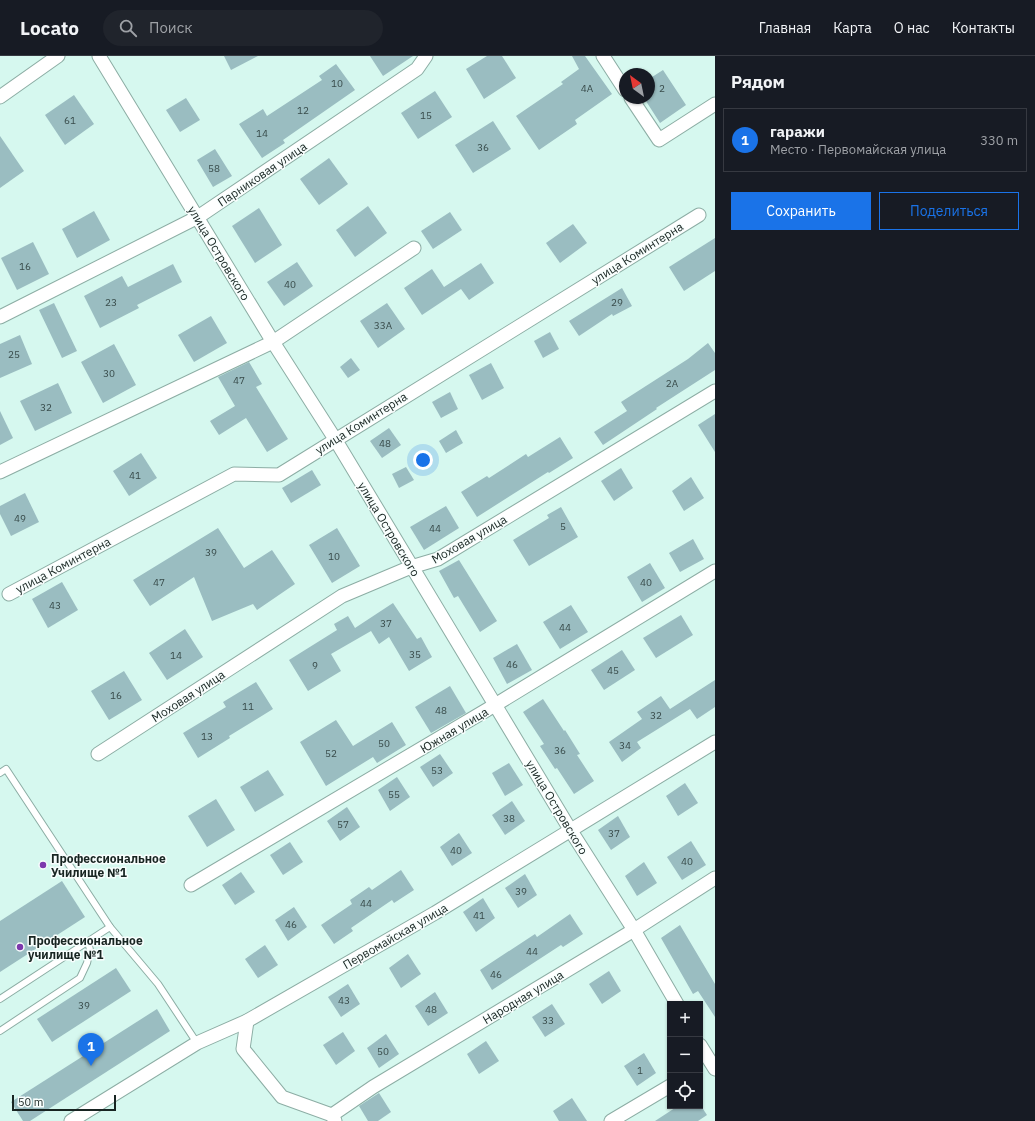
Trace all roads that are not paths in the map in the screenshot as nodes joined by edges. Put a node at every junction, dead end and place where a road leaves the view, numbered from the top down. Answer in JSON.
{"nodes":[{"id":1,"x":58,"y":56,"type":"edge"},
{"id":2,"x":99,"y":56,"type":"edge"},
{"id":3,"x":426,"y":56,"type":"edge"},
{"id":4,"x":602,"y":56,"type":"edge"},
{"id":5,"x":619,"y":81,"type":"edge"},
{"id":6,"x":0,"y":97,"type":"edge"},
{"id":7,"x":635,"y":104,"type":"edge"},
{"id":8,"x":715,"y":104,"type":"edge"},
{"id":9,"x":699,"y":215,"type":"dead end"},
{"id":10,"x":198,"y":217,"type":"junction"},
{"id":11,"x":414,"y":248,"type":"dead end"},
{"id":12,"x":0,"y":317,"type":"edge"},
{"id":13,"x":273,"y":342,"type":"junction"},
{"id":14,"x":715,"y":391,"type":"edge"},
{"id":15,"x":335,"y":439,"type":"junction"},
{"id":16,"x":0,"y":472,"type":"edge"},
{"id":17,"x":411,"y":568,"type":"junction"},
{"id":18,"x":715,"y":571,"type":"edge"},
{"id":19,"x":9,"y":594,"type":"dead end"},
{"id":20,"x":495,"y":705,"type":"junction"},
{"id":21,"x":715,"y":742,"type":"edge"},
{"id":22,"x":98,"y":754,"type":"dead end"},
{"id":23,"x":0,"y":773,"type":"edge"},
{"id":24,"x":571,"y":831,"type":"junction"},
{"id":25,"x":715,"y":878,"type":"edge"},
{"id":26,"x":191,"y":885,"type":"dead end"},
{"id":27,"x":110,"y":927,"type":"junction"},
{"id":28,"x":634,"y":930,"type":"junction"},
{"id":29,"x":88,"y":941,"type":"junction"},
{"id":30,"x":0,"y":999,"type":"edge"},
{"id":31,"x":675,"y":1001,"type":"edge"},
{"id":32,"x":247,"y":1021,"type":"junction"},
{"id":33,"x":0,"y":1031,"type":"edge"},
{"id":34,"x":197,"y":1042,"type":"junction"},
{"id":35,"x":703,"y":1051,"type":"edge"},
{"id":36,"x":710,"y":1065,"type":"edge"},
{"id":37,"x":667,"y":1088,"type":"edge"},
{"id":38,"x":333,"y":1118,"type":"edge"},
{"id":39,"x":71,"y":1121,"type":"edge"},
{"id":40,"x":611,"y":1121,"type":"edge"}],
"edges":[{"from":1,"to":6,"type":"street"},
{"from":2,"to":10,"type":"street","name":"улица Островского"},
{"from":3,"to":10,"type":"street","name":"Парниковая улица"},
{"from":4,"to":5,"type":"street"},
{"from":7,"to":8,"type":"street"},
{"from":9,"to":15,"type":"street","name":"улица Коминтерна"},
{"from":10,"to":12,"type":"street","name":"Парниковая улица"},
{"from":10,"to":13,"type":"street","name":"улица Островского"},
{"from":11,"to":13,"type":"street"},
{"from":13,"to":15,"type":"street","name":"улица Островского"},
{"from":13,"to":16,"type":"street"},
{"from":14,"to":17,"type":"street","name":"Моховая улица"},
{"from":15,"to":17,"type":"street","name":"улица Островского"},
{"from":15,"to":19,"type":"street","name":"улица Коминтерна"},
{"from":17,"to":20,"type":"street","name":"улица Островского"},
{"from":17,"to":22,"type":"street","name":"Моховая улица"},
{"from":18,"to":20,"type":"street","name":"Южная улица"},
{"from":20,"to":24,"type":"street","name":"улица Островского"},
{"from":20,"to":26,"type":"street","name":"Южная улица"},
{"from":21,"to":24,"type":"street","name":"Первомайская улица"},
{"from":23,"to":27,"type":"lane"},
{"from":24,"to":28,"type":"street","name":"улица Островского"},
{"from":24,"to":32,"type":"street","name":"Первомайская улица"},
{"from":25,"to":28,"type":"street","name":"Народная улица"},
{"from":27,"to":29,"type":"lane"},
{"from":27,"to":34,"type":"lane"},
{"from":28,"to":31,"type":"street","name":"улица Островского"},
{"from":28,"to":38,"type":"street","name":"Народная улица"},
{"from":29,"to":30,"type":"lane"},
{"from":29,"to":33,"type":"lane"},
{"from":32,"to":34,"type":"street","name":"Первомайская улица"},
{"from":32,"to":38,"type":"street"},
{"from":34,"to":39,"type":"street","name":"Первомайская улица"},
{"from":35,"to":36,"type":"street"},
{"from":37,"to":40,"type":"street"}]}
